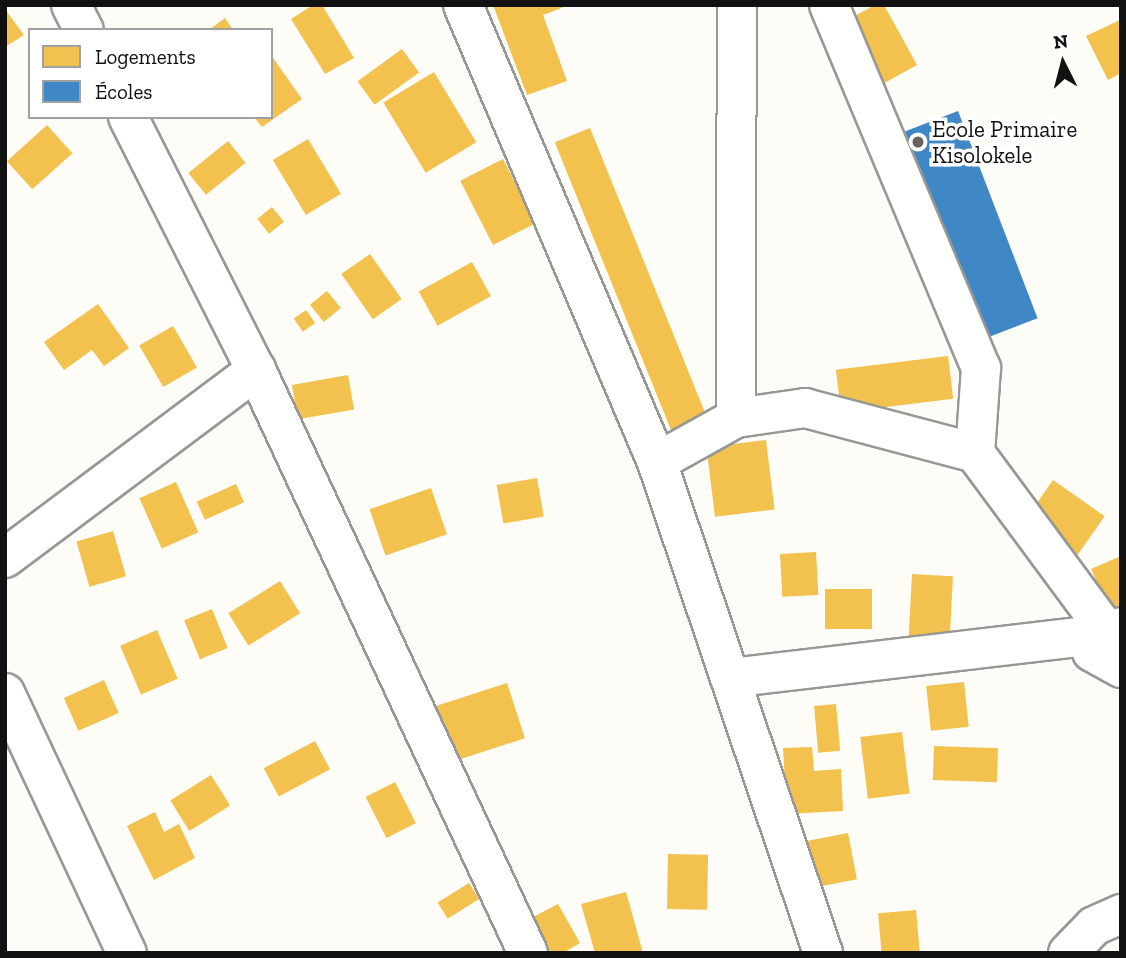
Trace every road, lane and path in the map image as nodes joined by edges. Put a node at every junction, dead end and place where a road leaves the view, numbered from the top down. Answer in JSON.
{"nodes":[{"id":1,"x":71,"y":5,"type":"edge"},
{"id":2,"x":463,"y":5,"type":"edge"},
{"id":3,"x":737,"y":5,"type":"edge"},
{"id":4,"x":830,"y":5,"type":"edge"},
{"id":5,"x":83,"y":28,"type":"edge"},
{"id":6,"x":129,"y":119,"type":"edge"},
{"id":7,"x":256,"y":370,"type":"junction"},
{"id":8,"x":736,"y":418,"type":"junction"},
{"id":9,"x":975,"y":453,"type":"junction"},
{"id":10,"x":657,"y":462,"type":"junction"},
{"id":11,"x":5,"y":558,"type":"edge"},
{"id":12,"x":1104,"y":631,"type":"edge"},
{"id":13,"x":1121,"y":668,"type":"edge"},
{"id":14,"x":730,"y":678,"type":"junction"},
{"id":15,"x":5,"y":693,"type":"edge"},
{"id":16,"x":1121,"y":914,"type":"edge"},
{"id":17,"x":127,"y":953,"type":"edge"},
{"id":18,"x":528,"y":953,"type":"edge"},
{"id":19,"x":823,"y":953,"type":"edge"},
{"id":20,"x":1068,"y":953,"type":"edge"}],
"edges":[{"from":1,"to":5,"type":"street"},
{"from":2,"to":10,"type":"street"},
{"from":3,"to":8,"type":"street"},
{"from":4,"to":9,"type":"street"},
{"from":6,"to":7,"type":"street"},
{"from":7,"to":11,"type":"street"},
{"from":7,"to":18,"type":"street"},
{"from":8,"to":9,"type":"street"},
{"from":8,"to":10,"type":"street"},
{"from":9,"to":12,"type":"street"},
{"from":10,"to":14,"type":"street"},
{"from":12,"to":13,"type":"street"},
{"from":12,"to":14,"type":"street"},
{"from":14,"to":19,"type":"street"},
{"from":15,"to":17,"type":"street"},
{"from":16,"to":20,"type":"street"}]}
